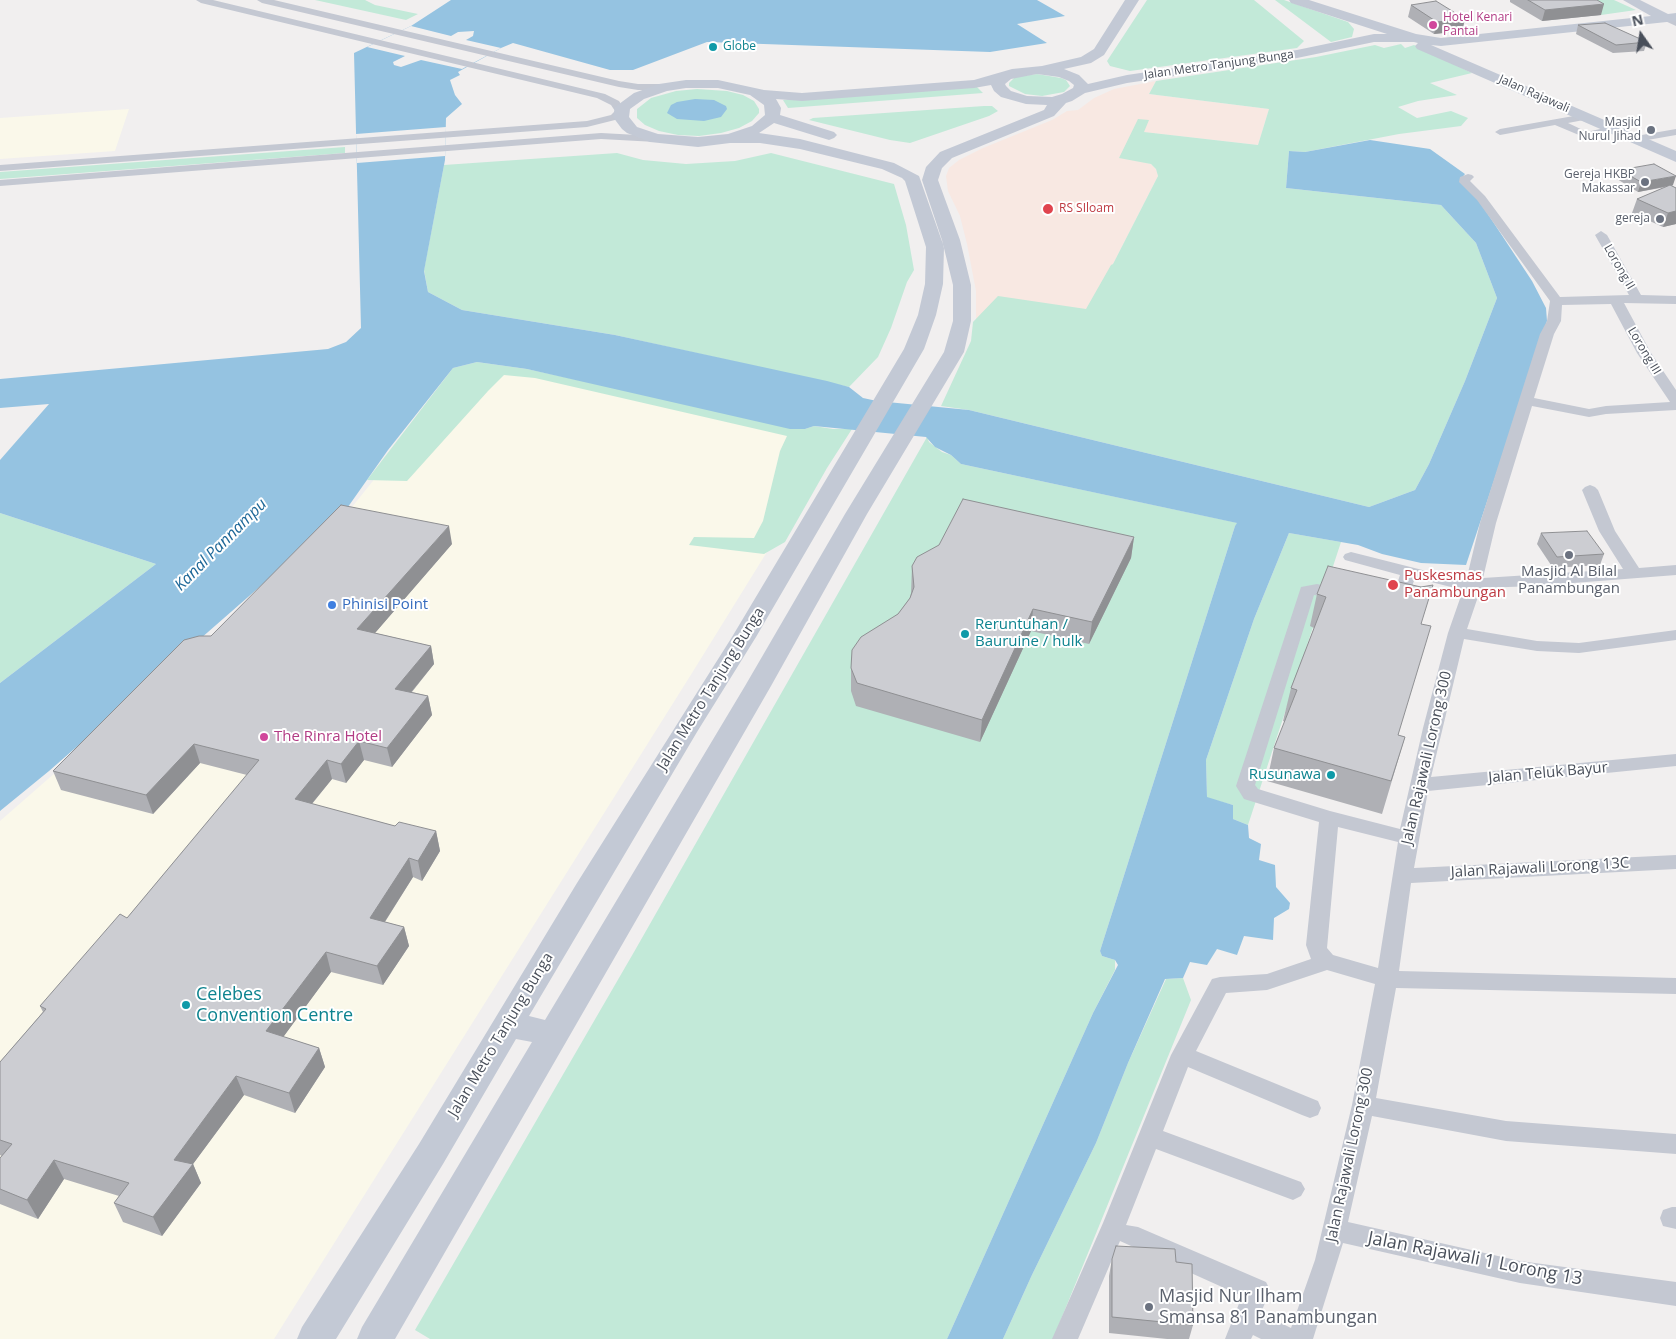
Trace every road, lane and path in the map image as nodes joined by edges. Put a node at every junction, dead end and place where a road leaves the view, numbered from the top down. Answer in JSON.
{"nodes":[{"id":1,"x":201,"y":0,"type":"edge"},
{"id":2,"x":262,"y":0,"type":"edge"},
{"id":3,"x":1132,"y":0,"type":"edge"},
{"id":4,"x":1296,"y":0,"type":"edge"},
{"id":5,"x":1630,"y":0,"type":"edge"},
{"id":6,"x":1673,"y":19,"type":"edge"},
{"id":7,"x":1416,"y":41,"type":"junction"},
{"id":8,"x":1456,"y":42,"type":"junction"},
{"id":9,"x":1099,"y":52,"type":"junction"},
{"id":10,"x":1446,"y":56,"type":"junction"},
{"id":11,"x":1037,"y":70,"type":"junction"},
{"id":12,"x":1006,"y":75,"type":"junction"},
{"id":13,"x":1144,"y":76,"type":"junction"},
{"id":14,"x":664,"y":87,"type":"junction"},
{"id":15,"x":1080,"y":90,"type":"junction"},
{"id":16,"x":755,"y":92,"type":"junction"},
{"id":17,"x":1018,"y":98,"type":"junction"},
{"id":18,"x":1060,"y":100,"type":"junction"},
{"id":19,"x":621,"y":112,"type":"junction"},
{"id":20,"x":772,"y":117,"type":"junction"},
{"id":21,"x":1585,"y":117,"type":"junction"},
{"id":22,"x":1556,"y":122,"type":"junction"},
{"id":23,"x":1613,"y":129,"type":"junction"},
{"id":24,"x":1500,"y":132,"type":"dead end"},
{"id":25,"x":1676,"y":132,"type":"edge"},
{"id":26,"x":656,"y":138,"type":"junction"},
{"id":27,"x":730,"y":138,"type":"junction"},
{"id":28,"x":1636,"y":139,"type":"junction"},
{"id":29,"x":848,"y":140,"type":"dead end"},
{"id":30,"x":1676,"y":157,"type":"edge"},
{"id":31,"x":0,"y":168,"type":"edge"},
{"id":32,"x":1468,"y":177,"type":"dead end"},
{"id":33,"x":930,"y":180,"type":"junction"},
{"id":34,"x":0,"y":183,"type":"edge"},
{"id":35,"x":1602,"y":235,"type":"dead end"},
{"id":36,"x":1615,"y":299,"type":"junction"},
{"id":37,"x":1637,"y":299,"type":"junction"},
{"id":38,"x":1676,"y":300,"type":"edge"},
{"id":39,"x":1556,"y":301,"type":"junction"},
{"id":40,"x":1528,"y":401,"type":"junction"},
{"id":41,"x":1676,"y":401,"type":"edge"},
{"id":42,"x":1676,"y":406,"type":"edge"},
{"id":43,"x":1590,"y":490,"type":"dead end"},
{"id":44,"x":1351,"y":557,"type":"dead end"},
{"id":45,"x":1676,"y":570,"type":"edge"},
{"id":46,"x":1409,"y":572,"type":"junction"},
{"id":47,"x":1634,"y":573,"type":"junction"},
{"id":48,"x":1473,"y":585,"type":"junction"},
{"id":49,"x":1356,"y":598,"type":"edge"},
{"id":50,"x":1398,"y":606,"type":"edge"},
{"id":51,"x":1457,"y":633,"type":"junction"},
{"id":52,"x":1676,"y":635,"type":"edge"},
{"id":53,"x":1676,"y":760,"type":"edge"},
{"id":54,"x":1420,"y":785,"type":"junction"},
{"id":55,"x":1329,"y":818,"type":"junction"},
{"id":56,"x":1405,"y":837,"type":"junction"},
{"id":57,"x":1676,"y":862,"type":"edge"},
{"id":58,"x":1403,"y":876,"type":"junction"},
{"id":59,"x":1333,"y":963,"type":"junction"},
{"id":60,"x":1388,"y":979,"type":"junction"},
{"id":61,"x":1676,"y":986,"type":"edge"},
{"id":62,"x":508,"y":1024,"type":"junction"},
{"id":63,"x":554,"y":1035,"type":"junction"},
{"id":64,"x":1182,"y":1055,"type":"junction"},
{"id":65,"x":1363,"y":1105,"type":"junction"},
{"id":66,"x":1310,"y":1108,"type":"dead end"},
{"id":67,"x":1150,"y":1136,"type":"junction"},
{"id":68,"x":1676,"y":1144,"type":"edge"},
{"id":69,"x":1293,"y":1189,"type":"dead end"},
{"id":70,"x":1334,"y":1230,"type":"junction"},
{"id":71,"x":1129,"y":1235,"type":"dead end"},
{"id":72,"x":1676,"y":1294,"type":"edge"},
{"id":73,"x":1246,"y":1326,"type":"edge"},
{"id":74,"x":378,"y":1338,"type":"edge"},
{"id":75,"x":314,"y":1339,"type":"edge"},
{"id":76,"x":1065,"y":1339,"type":"edge"},
{"id":77,"x":1290,"y":1339,"type":"edge"}],
"edges":[{"from":1,"to":19,"type":"street"},
{"from":2,"to":14,"type":"street"},
{"from":3,"to":9,"type":"main road"},
{"from":4,"to":7,"type":"main road"},
{"from":5,"to":6,"type":"main road"},
{"from":6,"to":8,"type":"main road"},
{"from":7,"to":8,"type":"main road"},
{"from":7,"to":10,"type":"main road","name":"Jalan Rajawali"},
{"from":7,"to":13,"type":"main road","name":"Jalan Metro Tanjung Bunga"},
{"from":8,"to":10,"type":"main road"},
{"from":9,"to":11,"type":"main road"},
{"from":9,"to":13,"type":"main road"},
{"from":10,"to":21,"type":"main road","name":"Jalan Rajawali"},
{"from":11,"to":12,"type":"main road"},
{"from":11,"to":15,"type":"main road"},
{"from":12,"to":16,"type":"main road"},
{"from":12,"to":17,"type":"main road"},
{"from":13,"to":15,"type":"main road","name":"Jalan Metro Tanjung Bunga"},
{"from":14,"to":16,"type":"main road"},
{"from":14,"to":19,"type":"main road"},
{"from":15,"to":18,"type":"main road","name":"Jalan Metro Tanjung Bunga"},
{"from":16,"to":20,"type":"main road"},
{"from":17,"to":18,"type":"main road"},
{"from":17,"to":20,"type":"main road"},
{"from":17,"to":33,"type":"main road"},
{"from":18,"to":33,"type":"main road"},
{"from":19,"to":26,"type":"main road"},
{"from":19,"to":31,"type":"street"},
{"from":20,"to":27,"type":"main road"},
{"from":20,"to":29,"type":"main road"},
{"from":21,"to":22,"type":"street"},
{"from":21,"to":23,"type":"main road","name":"Jalan Rajawali"},
{"from":22,"to":23,"type":"street"},
{"from":22,"to":24,"type":"street"},
{"from":23,"to":28,"type":"main road","name":"Jalan Rajawali"},
{"from":25,"to":28,"type":"street"},
{"from":26,"to":27,"type":"main road"},
{"from":26,"to":34,"type":"street"},
{"from":27,"to":62,"type":"main road","name":"Jalan Metro Tanjung Bunga"},
{"from":28,"to":30,"type":"main road","name":"Jalan Rajawali"},
{"from":32,"to":39,"type":"street"},
{"from":33,"to":63,"type":"main road"},
{"from":35,"to":37,"type":"street","name":"Lorong II"},
{"from":36,"to":37,"type":"street"},
{"from":36,"to":39,"type":"street"},
{"from":36,"to":41,"type":"street","name":"Lorong III"},
{"from":37,"to":38,"type":"street"},
{"from":39,"to":40,"type":"street","name":"Jalan Rajawali Lorong 300"},
{"from":40,"to":42,"type":"street"},
{"from":40,"to":48,"type":"street","name":"Jalan Rajawali Lorong 300"},
{"from":43,"to":47,"type":"street"},
{"from":44,"to":46,"type":"street"},
{"from":45,"to":47,"type":"street"},
{"from":46,"to":48,"type":"street"},
{"from":46,"to":50,"type":"street"},
{"from":47,"to":48,"type":"street"},
{"from":48,"to":51,"type":"street","name":"Jalan Rajawali Lorong 300"},
{"from":49,"to":55,"type":"street"},
{"from":51,"to":52,"type":"street"},
{"from":51,"to":54,"type":"street","name":"Jalan Rajawali Lorong 300"},
{"from":53,"to":54,"type":"street","name":"Jalan Teluk Bayur"},
{"from":54,"to":56,"type":"street","name":"Jalan Rajawali Lorong 300"},
{"from":55,"to":56,"type":"street"},
{"from":55,"to":59,"type":"street"},
{"from":56,"to":58,"type":"street","name":"Jalan Rajawali Lorong 300"},
{"from":57,"to":58,"type":"street","name":"Jalan Rajawali Lorong 13C"},
{"from":58,"to":60,"type":"street","name":"Jalan Rajawali Lorong 300"},
{"from":59,"to":60,"type":"street"},
{"from":59,"to":64,"type":"street"},
{"from":60,"to":61,"type":"street"},
{"from":60,"to":65,"type":"street","name":"Jalan Rajawali Lorong 300"},
{"from":62,"to":63,"type":"main road"},
{"from":62,"to":75,"type":"main road","name":"Jalan Metro Tanjung Bunga"},
{"from":63,"to":74,"type":"main road"},
{"from":64,"to":66,"type":"street"},
{"from":64,"to":67,"type":"street"},
{"from":65,"to":68,"type":"street"},
{"from":65,"to":70,"type":"street","name":"Jalan Rajawali Lorong 300"},
{"from":67,"to":69,"type":"street"},
{"from":67,"to":76,"type":"street"},
{"from":70,"to":72,"type":"street","name":"Jalan Rajawali 1 Lorong 13"},
{"from":70,"to":77,"type":"street","name":"Jalan Rajawali Lorong 300"},
{"from":71,"to":73,"type":"street"},
{"from":73,"to":77,"type":"street"}]}
